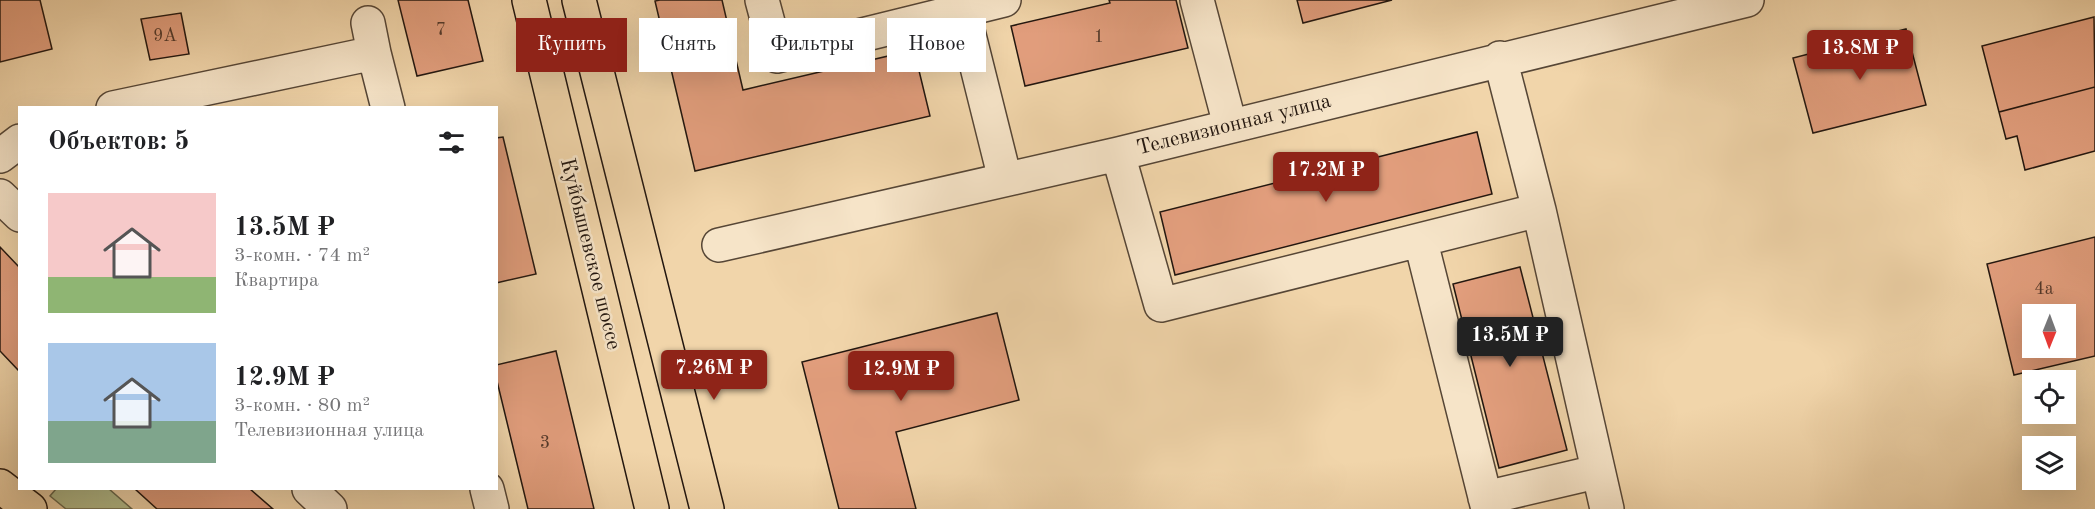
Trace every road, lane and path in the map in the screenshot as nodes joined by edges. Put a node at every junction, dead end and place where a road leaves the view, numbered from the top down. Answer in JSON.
{"nodes":[{"id":1,"x":529,"y":0,"type":"edge"},
{"id":2,"x":579,"y":0,"type":"edge"},
{"id":3,"x":762,"y":0,"type":"edge"},
{"id":4,"x":1004,"y":0,"type":"edge"},
{"id":5,"x":1197,"y":0,"type":"edge"},
{"id":6,"x":1747,"y":0,"type":"edge"},
{"id":7,"x":963,"y":11,"type":"junction"},
{"id":8,"x":1652,"y":12,"type":"edge"},
{"id":9,"x":1500,"y":58,"type":"junction"},
{"id":10,"x":120,"y":106,"type":"edge"},
{"id":11,"x":388,"y":106,"type":"edge"},
{"id":12,"x":1230,"y":125,"type":"junction"},
{"id":13,"x":18,"y":142,"type":"edge"},
{"id":14,"x":1118,"y":154,"type":"junction"},
{"id":15,"x":0,"y":156,"type":"edge"},
{"id":16,"x":1005,"y":179,"type":"junction"},
{"id":17,"x":0,"y":196,"type":"edge"},
{"id":18,"x":1539,"y":210,"type":"junction"},
{"id":19,"x":18,"y":213,"type":"edge"},
{"id":20,"x":1421,"y":242,"type":"junction"},
{"id":21,"x":719,"y":246,"type":"dead end"},
{"id":22,"x":658,"y":308,"type":"junction"},
{"id":23,"x":1596,"y":472,"type":"junction"},
{"id":24,"x":0,"y":486,"type":"edge"},
{"id":25,"x":310,"y":490,"type":"edge"},
{"id":26,"x":487,"y":490,"type":"edge"},
{"id":27,"x":1486,"y":504,"type":"edge"},
{"id":28,"x":30,"y":509,"type":"edge"},
{"id":29,"x":330,"y":509,"type":"edge"},
{"id":30,"x":492,"y":509,"type":"edge"},
{"id":31,"x":652,"y":509,"type":"edge"},
{"id":32,"x":707,"y":509,"type":"edge"},
{"id":33,"x":722,"y":509,"type":"edge"},
{"id":34,"x":1606,"y":509,"type":"edge"}],
"edges":[{"from":1,"to":31,"type":"main road","name":"Куйбышевское шоссе"},
{"from":2,"to":22,"type":"main road"},
{"from":3,"to":7,"type":"street"},
{"from":4,"to":7,"type":"street"},
{"from":5,"to":12,"type":"street"},
{"from":6,"to":8,"type":"street","name":"Телевизионная улица"},
{"from":7,"to":16,"type":"street"},
{"from":8,"to":9,"type":"street","name":"Телевизионная улица"},
{"from":9,"to":12,"type":"street","name":"Телевизионная улица"},
{"from":9,"to":18,"type":"street"},
{"from":10,"to":11,"type":"street"},
{"from":12,"to":14,"type":"street","name":"Телевизионная улица"},
{"from":13,"to":15,"type":"street"},
{"from":14,"to":16,"type":"street","name":"Телевизионная улица"},
{"from":14,"to":20,"type":"street"},
{"from":16,"to":21,"type":"street","name":"Телевизионная улица"},
{"from":17,"to":19,"type":"street"},
{"from":18,"to":20,"type":"street"},
{"from":18,"to":23,"type":"street"},
{"from":20,"to":27,"type":"street"},
{"from":22,"to":32,"type":"main road"},
{"from":22,"to":33,"type":"main road"},
{"from":23,"to":27,"type":"street"},
{"from":23,"to":34,"type":"street"},
{"from":24,"to":28,"type":"main road"},
{"from":25,"to":29,"type":"street"},
{"from":26,"to":30,"type":"street"}]}
